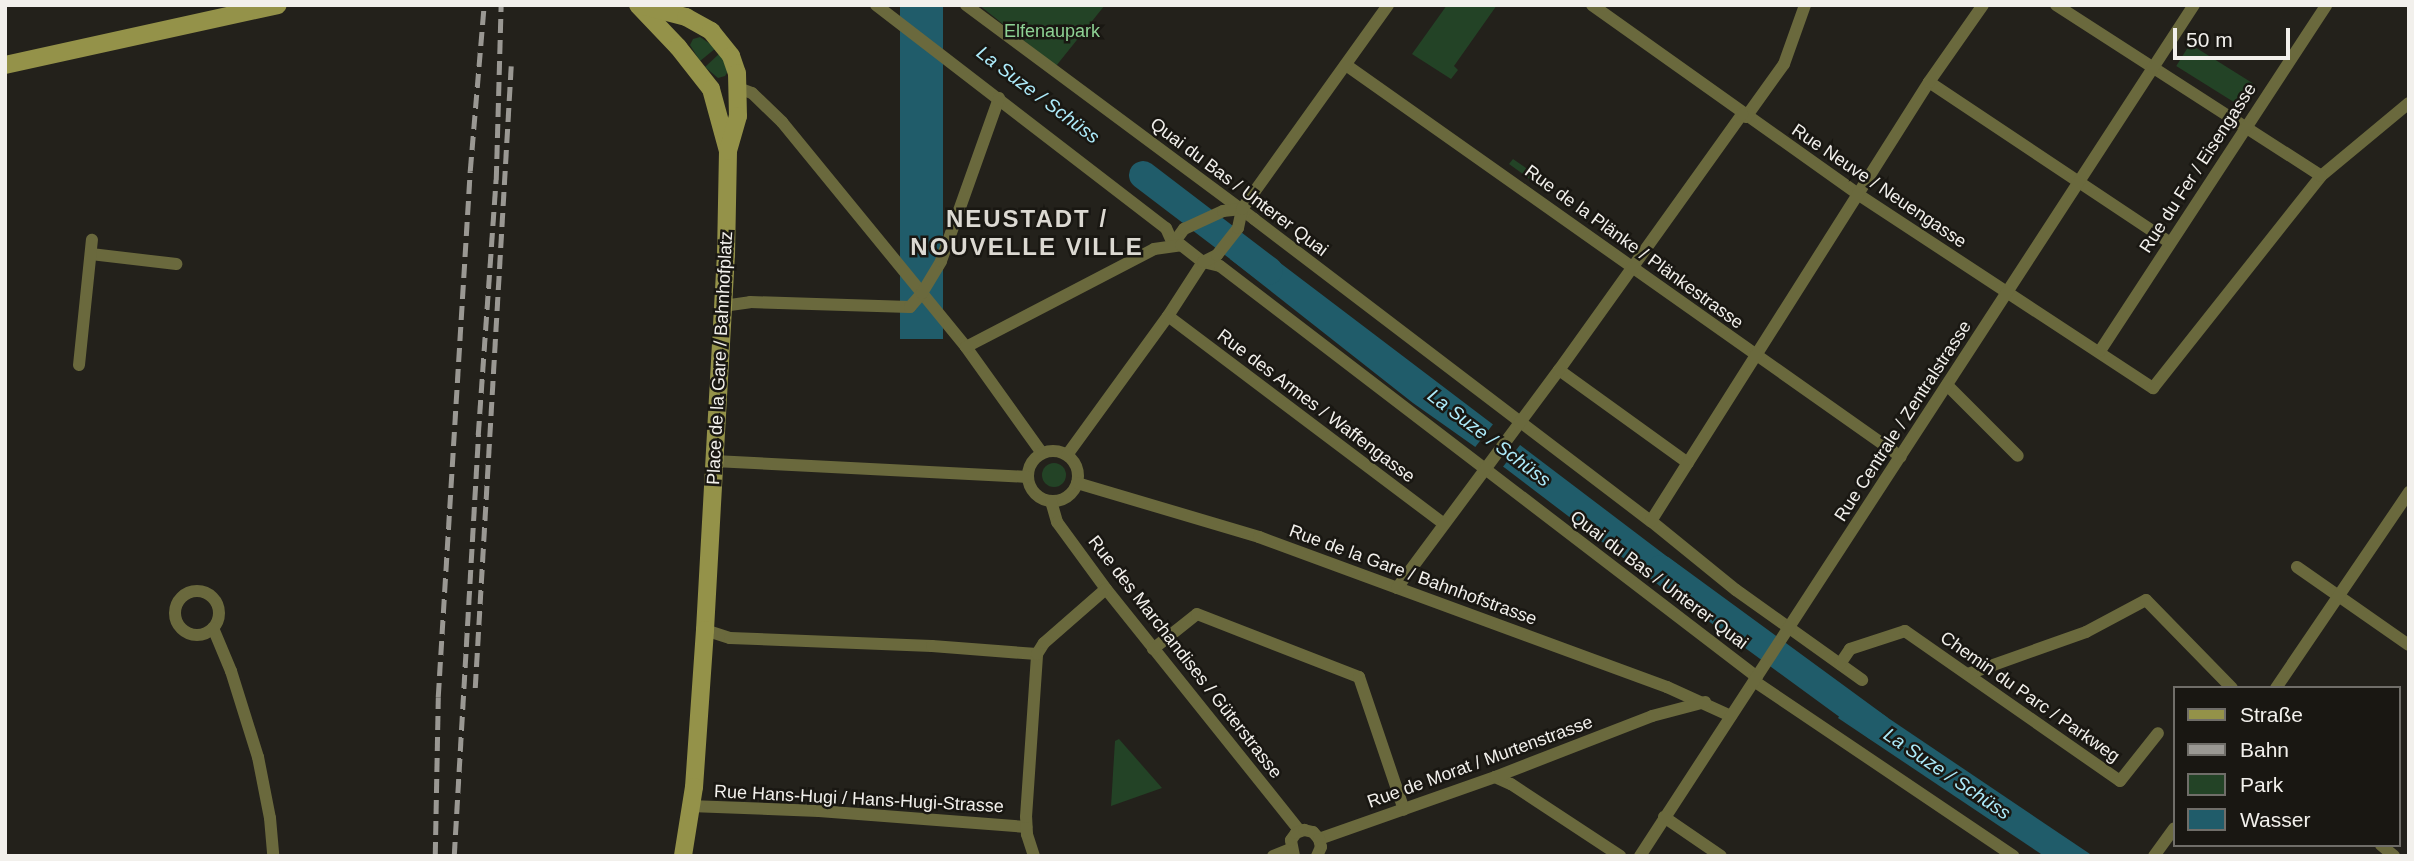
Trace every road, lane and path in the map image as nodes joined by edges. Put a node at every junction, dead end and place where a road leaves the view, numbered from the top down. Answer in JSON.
{"nodes":[{"id":1,"x":277,"y":5,"type":"edge"},
{"id":2,"x":639,"y":5,"type":"edge"},
{"id":3,"x":876,"y":5,"type":"edge"},
{"id":4,"x":966,"y":5,"type":"edge"},
{"id":5,"x":1388,"y":5,"type":"edge"},
{"id":6,"x":1805,"y":5,"type":"edge"},
{"id":7,"x":1983,"y":5,"type":"edge"},
{"id":8,"x":2056,"y":5,"type":"edge"},
{"id":9,"x":2194,"y":5,"type":"edge"},
{"id":10,"x":2326,"y":5,"type":"edge"},
{"id":11,"x":1594,"y":6,"type":"edge"},
{"id":12,"x":685,"y":9,"type":"edge"},
{"id":13,"x":678,"y":47,"type":"junction"},
{"id":14,"x":5,"y":65,"type":"edge"},
{"id":15,"x":1346,"y":65,"type":"junction"},
{"id":16,"x":2152,"y":69,"type":"junction"},
{"id":17,"x":1929,"y":82,"type":"junction"},
{"id":18,"x":738,"y":88,"type":"junction"},
{"id":19,"x":711,"y":89,"type":"junction"},
{"id":20,"x":999,"y":98,"type":"junction"},
{"id":21,"x":2409,"y":103,"type":"edge"},
{"id":22,"x":1744,"y":115,"type":"junction"},
{"id":23,"x":2244,"y":128,"type":"junction"},
{"id":24,"x":728,"y":151,"type":"junction"},
{"id":25,"x":2321,"y":176,"type":"junction"},
{"id":26,"x":2077,"y":182,"type":"junction"},
{"id":27,"x":1859,"y":195,"type":"junction"},
{"id":28,"x":1242,"y":209,"type":"junction"},
{"id":29,"x":2169,"y":242,"type":"junction"},
{"id":30,"x":1172,"y":244,"type":"junction"},
{"id":31,"x":1203,"y":262,"type":"junction"},
{"id":32,"x":176,"y":264,"type":"dead end"},
{"id":33,"x":1631,"y":267,"type":"junction"},
{"id":34,"x":2008,"y":291,"type":"junction"},
{"id":35,"x":922,"y":293,"type":"junction"},
{"id":36,"x":723,"y":306,"type":"junction"},
{"id":37,"x":1168,"y":316,"type":"junction"},
{"id":38,"x":966,"y":347,"type":"junction"},
{"id":39,"x":2100,"y":351,"type":"junction"},
{"id":40,"x":1757,"y":356,"type":"junction"},
{"id":41,"x":79,"y":365,"type":"dead end"},
{"id":42,"x":1559,"y":370,"type":"junction"},
{"id":43,"x":1947,"y":385,"type":"junction"},
{"id":44,"x":1519,"y":423,"type":"junction"},
{"id":45,"x":1042,"y":453,"type":"junction"},
{"id":46,"x":1067,"y":455,"type":"junction"},
{"id":47,"x":2018,"y":456,"type":"dead end"},
{"id":48,"x":1901,"y":457,"type":"junction"},
{"id":49,"x":714,"y":461,"type":"junction"},
{"id":50,"x":1688,"y":463,"type":"junction"},
{"id":51,"x":1488,"y":464,"type":"junction"},
{"id":52,"x":1028,"y":478,"type":"junction"},
{"id":53,"x":1077,"y":483,"type":"junction"},
{"id":54,"x":2409,"y":492,"type":"edge"},
{"id":55,"x":1051,"y":501,"type":"junction"},
{"id":56,"x":1651,"y":521,"type":"junction"},
{"id":57,"x":1443,"y":523,"type":"junction"},
{"id":58,"x":2297,"y":567,"type":"dead end"},
{"id":59,"x":1397,"y":588,"type":"junction"},
{"id":60,"x":1107,"y":589,"type":"junction"},
{"id":61,"x":2338,"y":597,"type":"junction"},
{"id":62,"x":213,"y":628,"type":"dead end"},
{"id":63,"x":1788,"y":629,"type":"junction"},
{"id":64,"x":705,"y":630,"type":"junction"},
{"id":65,"x":2409,"y":645,"type":"edge"},
{"id":66,"x":1153,"y":649,"type":"junction"},
{"id":67,"x":1037,"y":654,"type":"junction"},
{"id":68,"x":1840,"y":664,"type":"junction"},
{"id":69,"x":1968,"y":674,"type":"junction"},
{"id":70,"x":1758,"y":676,"type":"junction"},
{"id":71,"x":1862,"y":680,"type":"dead end"},
{"id":72,"x":2230,"y":686,"type":"edge"},
{"id":73,"x":2277,"y":686,"type":"edge"},
{"id":74,"x":1705,"y":702,"type":"junction"},
{"id":75,"x":1731,"y":716,"type":"junction"},
{"id":76,"x":2158,"y":733,"type":"dead end"},
{"id":77,"x":1495,"y":777,"type":"junction"},
{"id":78,"x":690,"y":806,"type":"junction"},
{"id":79,"x":1404,"y":810,"type":"junction"},
{"id":80,"x":1664,"y":817,"type":"junction"},
{"id":81,"x":1026,"y":827,"type":"junction"},
{"id":82,"x":1300,"y":831,"type":"junction"},
{"id":83,"x":2172,"y":831,"type":"edge"},
{"id":84,"x":1319,"y":838,"type":"junction"},
{"id":85,"x":1292,"y":852,"type":"edge"},
{"id":86,"x":273,"y":856,"type":"edge"},
{"id":87,"x":682,"y":856,"type":"edge"},
{"id":88,"x":1034,"y":856,"type":"edge"},
{"id":89,"x":1273,"y":856,"type":"edge"},
{"id":90,"x":1317,"y":856,"type":"edge"},
{"id":91,"x":1620,"y":856,"type":"edge"},
{"id":92,"x":1640,"y":856,"type":"edge"},
{"id":93,"x":1721,"y":856,"type":"edge"},
{"id":94,"x":2013,"y":856,"type":"edge"},
{"id":95,"x":2154,"y":856,"type":"edge"}],
"edges":[{"from":1,"to":14,"type":"street"},
{"from":2,"to":12,"type":"street"},
{"from":2,"to":13,"type":"street"},
{"from":3,"to":20,"type":"street","name":"Quai du Bas / Unterer Quai"},
{"from":4,"to":28,"type":"street","name":"Quai du Bas / Unterer Quai"},
{"from":5,"to":15,"type":"street"},
{"from":6,"to":22,"type":"street"},
{"from":7,"to":17,"type":"street"},
{"from":8,"to":16,"type":"street"},
{"from":9,"to":16,"type":"street","name":"Rue Centrale / Zentralstrasse"},
{"from":10,"to":23,"type":"street","name":"Rue du Fer / Eisengasse"},
{"from":11,"to":22,"type":"street","name":"Rue Neuve / Neuengasse"},
{"from":12,"to":13,"type":"street"},
{"from":12,"to":18,"type":"street"},
{"from":13,"to":19,"type":"street"},
{"from":15,"to":28,"type":"street"},
{"from":15,"to":33,"type":"street","name":"Rue de la Plänke / Plänkestrasse"},
{"from":16,"to":23,"type":"street"},
{"from":16,"to":26,"type":"street","name":"Rue Centrale / Zentralstrasse"},
{"from":17,"to":26,"type":"street"},
{"from":17,"to":27,"type":"street"},
{"from":18,"to":19,"type":"street"},
{"from":18,"to":24,"type":"street"},
{"from":18,"to":35,"type":"street"},
{"from":19,"to":24,"type":"street","name":"Place de la Gare / Bahnhofplatz"},
{"from":20,"to":30,"type":"street","name":"Quai du Bas / Unterer Quai"},
{"from":20,"to":35,"type":"street"},
{"from":21,"to":25,"type":"street"},
{"from":22,"to":27,"type":"street","name":"Rue Neuve / Neuengasse"},
{"from":22,"to":33,"type":"street"},
{"from":23,"to":25,"type":"street"},
{"from":23,"to":29,"type":"street","name":"Rue du Fer / Eisengasse"},
{"from":24,"to":36,"type":"street","name":"Place de la Gare / Bahnhofplatz"},
{"from":25,"to":39,"type":"street","name":"Rue Neuve / Neuengasse"},
{"from":26,"to":29,"type":"street"},
{"from":26,"to":34,"type":"street","name":"Rue Centrale / Zentralstrasse"},
{"from":27,"to":34,"type":"street","name":"Rue Neuve / Neuengasse"},
{"from":27,"to":40,"type":"street"},
{"from":28,"to":30,"type":"street"},
{"from":28,"to":31,"type":"street"},
{"from":28,"to":44,"type":"street","name":"Quai du Bas / Unterer Quai"},
{"from":29,"to":39,"type":"street","name":"Rue du Fer / Eisengasse"},
{"from":30,"to":31,"type":"street","name":"Quai du Bas / Unterer Quai"},
{"from":30,"to":38,"type":"street"},
{"from":31,"to":37,"type":"street"},
{"from":31,"to":51,"type":"street","name":"Quai du Bas / Unterer Quai"},
{"from":32,"to":41,"type":"street"},
{"from":33,"to":40,"type":"street","name":"Rue de la Plänke / Plänkestrasse"},
{"from":33,"to":42,"type":"street"},
{"from":34,"to":39,"type":"street","name":"Rue Neuve / Neuengasse"},
{"from":34,"to":43,"type":"street","name":"Rue Centrale / Zentralstrasse"},
{"from":35,"to":36,"type":"street"},
{"from":35,"to":38,"type":"street"},
{"from":36,"to":49,"type":"street","name":"Place de la Gare / Bahnhofplatz"},
{"from":37,"to":46,"type":"street"},
{"from":37,"to":57,"type":"street","name":"Rue des Armes / Waffengasse"},
{"from":38,"to":45,"type":"street"},
{"from":40,"to":48,"type":"street","name":"Rue de la Plänke / Plänkestrasse"},
{"from":40,"to":50,"type":"street"},
{"from":42,"to":44,"type":"street"},
{"from":42,"to":50,"type":"street"},
{"from":43,"to":47,"type":"street"},
{"from":43,"to":48,"type":"street","name":"Rue Centrale / Zentralstrasse"},
{"from":44,"to":51,"type":"street"},
{"from":44,"to":56,"type":"street","name":"Quai du Bas / Unterer Quai"},
{"from":45,"to":46,"type":"street"},
{"from":45,"to":52,"type":"street"},
{"from":46,"to":53,"type":"street"},
{"from":48,"to":63,"type":"street","name":"Rue Centrale / Zentralstrasse"},
{"from":49,"to":52,"type":"street"},
{"from":49,"to":64,"type":"street","name":"Place de la Gare / Bahnhofplatz"},
{"from":50,"to":56,"type":"street"},
{"from":51,"to":57,"type":"street"},
{"from":51,"to":70,"type":"street","name":"Quai du Bas / Unterer Quai"},
{"from":52,"to":55,"type":"street"},
{"from":53,"to":55,"type":"street"},
{"from":53,"to":59,"type":"street","name":"Rue de la Gare / Bahnhofstrasse"},
{"from":54,"to":61,"type":"street"},
{"from":55,"to":60,"type":"street","name":"Rue des Marchandises / Güterstrasse"},
{"from":56,"to":63,"type":"street","name":"Quai du Bas / Unterer Quai"},
{"from":57,"to":59,"type":"street"},
{"from":58,"to":61,"type":"street"},
{"from":59,"to":74,"type":"street","name":"Rue de la Gare / Bahnhofstrasse"},
{"from":60,"to":66,"type":"street","name":"Rue des Marchandises / Güterstrasse"},
{"from":60,"to":67,"type":"street"},
{"from":61,"to":65,"type":"street"},
{"from":61,"to":73,"type":"street"},
{"from":62,"to":86,"type":"street"},
{"from":63,"to":68,"type":"street","name":"Quai du Bas / Unterer Quai"},
{"from":63,"to":70,"type":"street","name":"Rue Centrale / Zentralstrasse"},
{"from":64,"to":67,"type":"street"},
{"from":64,"to":78,"type":"street","name":"Place de la Gare / Bahnhofplatz"},
{"from":66,"to":79,"type":"street"},
{"from":66,"to":82,"type":"street","name":"Rue des Marchandises / Güterstrasse"},
{"from":67,"to":81,"type":"street"},
{"from":68,"to":69,"type":"street","name":"Chemin du Parc / Parkweg"},
{"from":68,"to":71,"type":"street","name":"Quai du Bas / Unterer Quai"},
{"from":69,"to":72,"type":"street"},
{"from":69,"to":76,"type":"street","name":"Chemin du Parc / Parkweg"},
{"from":70,"to":75,"type":"street","name":"Rue Centrale / Zentralstrasse"},
{"from":70,"to":94,"type":"street","name":"Quai du Bas / Unterer Quai"},
{"from":74,"to":75,"type":"street","name":"Rue de la Gare / Bahnhofstrasse"},
{"from":74,"to":77,"type":"street","name":"Rue de Morat / Murtenstrasse"},
{"from":75,"to":80,"type":"street","name":"Rue Centrale / Zentralstrasse"},
{"from":77,"to":79,"type":"street","name":"Rue de Morat / Murtenstrasse"},
{"from":77,"to":91,"type":"street"},
{"from":78,"to":81,"type":"street","name":"Rue Hans-Hugi / Hans-Hugi-Strasse"},
{"from":78,"to":87,"type":"street","name":"Place de la Gare / Bahnhofplatz"},
{"from":79,"to":84,"type":"street","name":"Rue de Morat / Murtenstrasse"},
{"from":80,"to":92,"type":"street","name":"Rue Centrale / Zentralstrasse"},
{"from":80,"to":93,"type":"street"},
{"from":81,"to":88,"type":"street"},
{"from":82,"to":84,"type":"street"},
{"from":82,"to":85,"type":"street"},
{"from":83,"to":95,"type":"street"},
{"from":84,"to":90,"type":"street"},
{"from":85,"to":89,"type":"street"}]}
